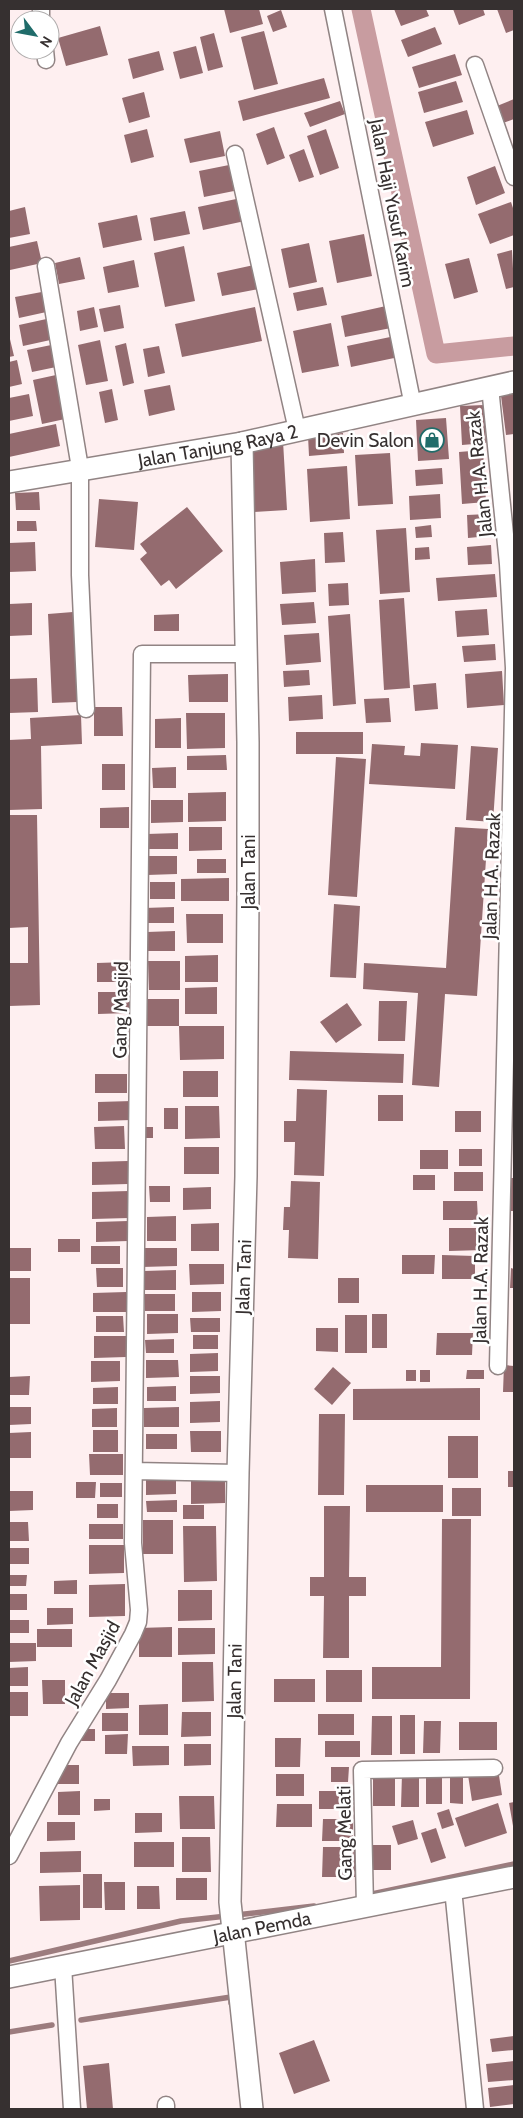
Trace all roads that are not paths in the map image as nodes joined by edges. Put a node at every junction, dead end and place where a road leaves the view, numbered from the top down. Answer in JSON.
{"nodes":[{"id":1,"x":334,"y":9,"type":"edge"},
{"id":2,"x":475,"y":66,"type":"dead end"},
{"id":3,"x":234,"y":154,"type":"dead end"},
{"id":4,"x":514,"y":177,"type":"edge"},
{"id":5,"x":46,"y":266,"type":"dead end"},
{"id":6,"x":514,"y":382,"type":"edge"},
{"id":7,"x":490,"y":387,"type":"junction"},
{"id":8,"x":412,"y":406,"type":"junction"},
{"id":9,"x":297,"y":430,"type":"junction"},
{"id":10,"x":242,"y":443,"type":"junction"},
{"id":11,"x":80,"y":468,"type":"junction"},
{"id":12,"x":9,"y":482,"type":"edge"},
{"id":13,"x":247,"y":654,"type":"junction"},
{"id":14,"x":86,"y":709,"type":"dead end"},
{"id":15,"x":498,"y":1366,"type":"dead end"},
{"id":16,"x":134,"y":1471,"type":"junction"},
{"id":17,"x":238,"y":1472,"type":"junction"},
{"id":18,"x":494,"y":1768,"type":"dead end"},
{"id":19,"x":9,"y":1856,"type":"edge"},
{"id":20,"x":514,"y":1878,"type":"edge"},
{"id":21,"x":453,"y":1889,"type":"junction"},
{"id":22,"x":365,"y":1907,"type":"junction"},
{"id":23,"x":234,"y":1928,"type":"junction"},
{"id":24,"x":63,"y":1966,"type":"junction"},
{"id":25,"x":9,"y":1977,"type":"edge"},
{"id":26,"x":72,"y":2109,"type":"edge"},
{"id":27,"x":252,"y":2109,"type":"edge"},
{"id":28,"x":475,"y":2109,"type":"edge"}],
"edges":[{"from":1,"to":8,"type":"street","name":"Jalan Haji Yusuf Karim"},
{"from":2,"to":4,"type":"street"},
{"from":3,"to":9,"type":"street"},
{"from":5,"to":11,"type":"street"},
{"from":6,"to":7,"type":"street","name":"Jalan Tanjung Raya 2"},
{"from":7,"to":8,"type":"street","name":"Jalan Tanjung Raya 2"},
{"from":7,"to":15,"type":"street","name":"Jalan H.A. Razak"},
{"from":8,"to":9,"type":"street","name":"Jalan Tanjung Raya 2"},
{"from":9,"to":10,"type":"street","name":"Jalan Tanjung Raya 2"},
{"from":10,"to":11,"type":"street","name":"Jalan Tanjung Raya 2"},
{"from":10,"to":13,"type":"street","name":"Jalan Tani"},
{"from":11,"to":12,"type":"street","name":"Jalan Tanjung Raya 2"},
{"from":11,"to":14,"type":"street"},
{"from":13,"to":16,"type":"street","name":"Gang Masjid"},
{"from":13,"to":17,"type":"street","name":"Jalan Tani"},
{"from":16,"to":17,"type":"street"},
{"from":16,"to":19,"type":"street","name":"Jalan Masjid"},
{"from":17,"to":23,"type":"street","name":"Jalan Tani"},
{"from":18,"to":22,"type":"street","name":"Gang Melati"},
{"from":20,"to":21,"type":"street","name":"Jalan Pemda"},
{"from":21,"to":22,"type":"street","name":"Jalan Pemda"},
{"from":21,"to":28,"type":"street"},
{"from":22,"to":23,"type":"street","name":"Jalan Pemda"},
{"from":23,"to":24,"type":"street","name":"Jalan Pemda"},
{"from":23,"to":27,"type":"street","name":"Jalan Tani"},
{"from":24,"to":25,"type":"street","name":"Jalan Pemda"},
{"from":24,"to":26,"type":"street"}]}
